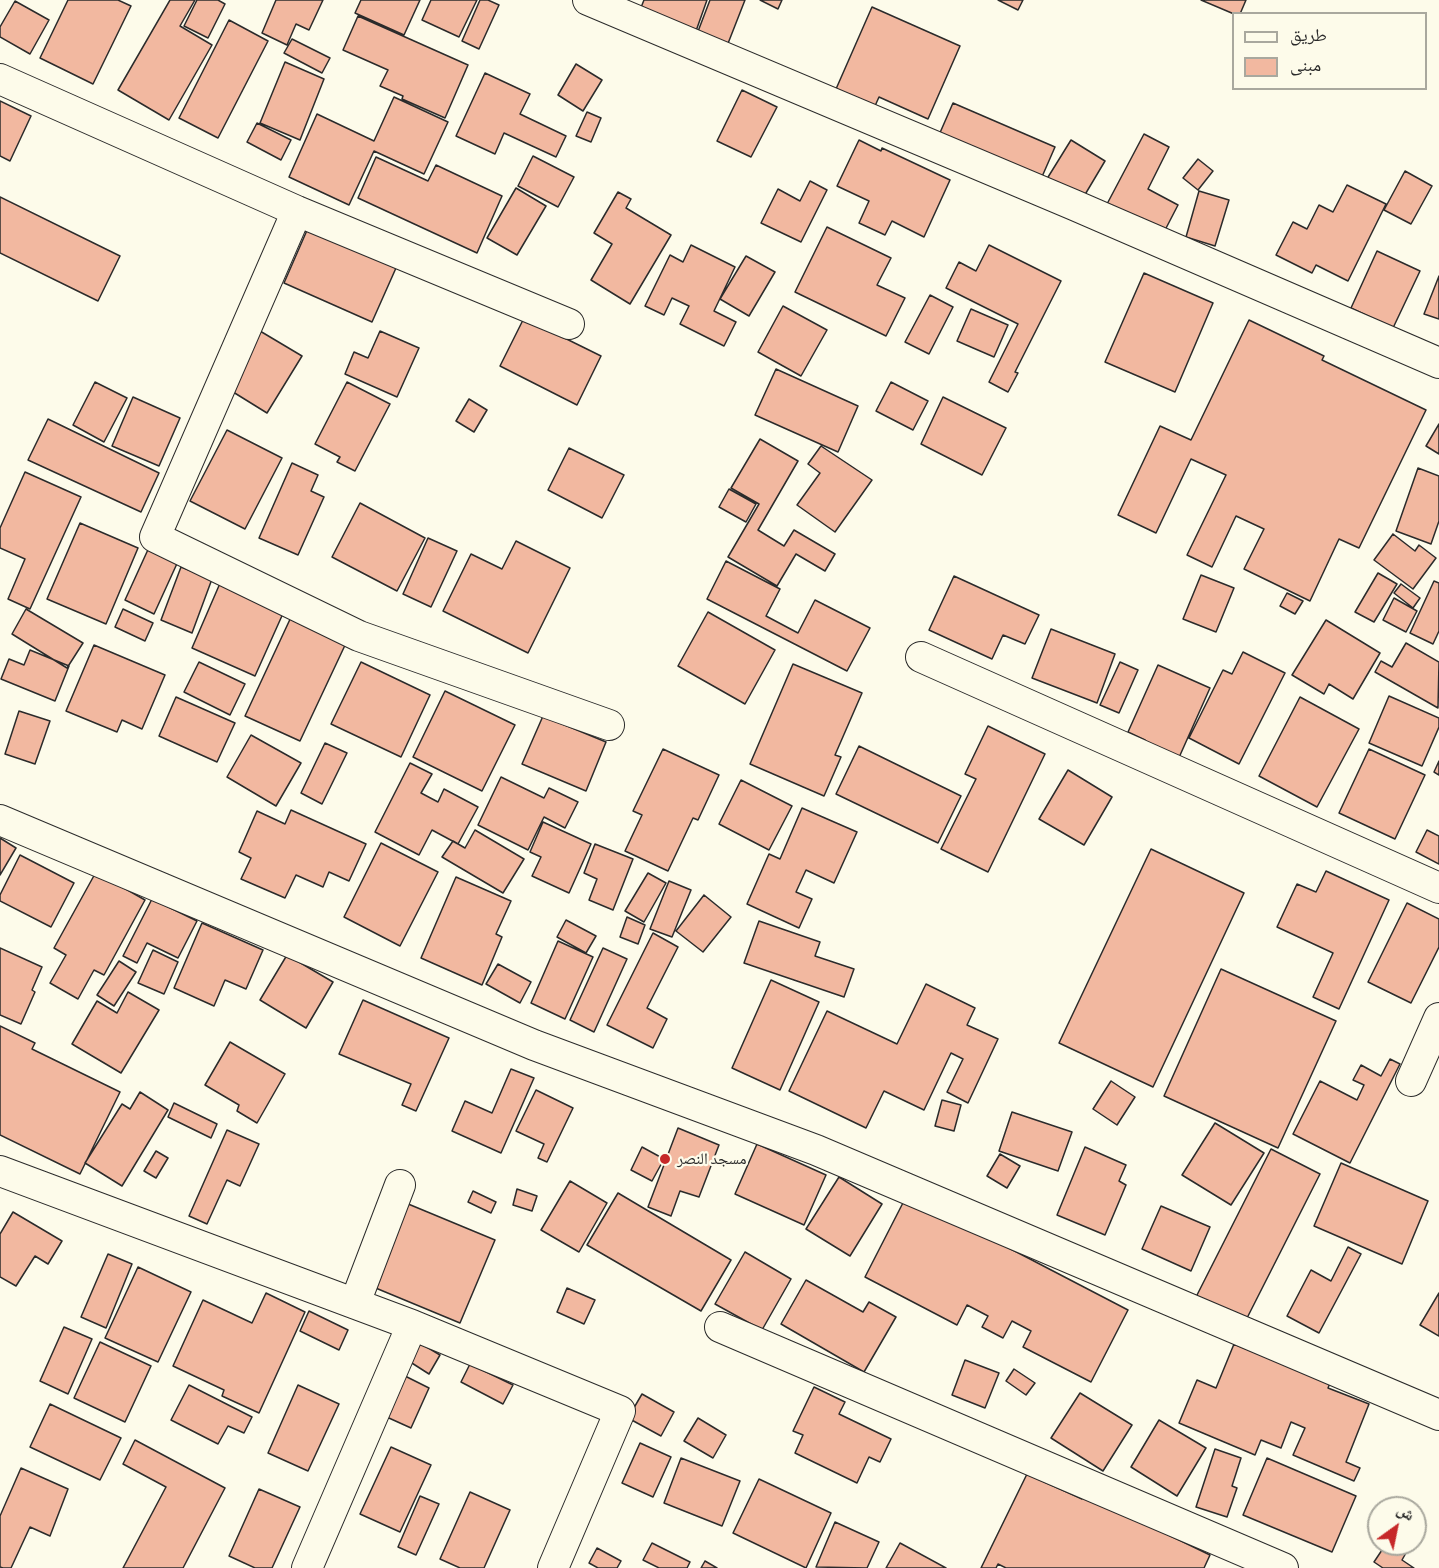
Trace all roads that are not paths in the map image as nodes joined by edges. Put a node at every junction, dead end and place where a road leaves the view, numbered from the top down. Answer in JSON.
{"nodes":[{"id":1,"x":588,"y":0,"type":"edge"},
{"id":2,"x":0,"y":79,"type":"edge"},
{"id":3,"x":297,"y":211,"type":"junction"},
{"id":4,"x":569,"y":324,"type":"dead end"},
{"id":5,"x":1439,"y":363,"type":"edge"},
{"id":6,"x":921,"y":657,"type":"dead end"},
{"id":7,"x":609,"y":725,"type":"dead end"},
{"id":8,"x":0,"y":820,"type":"edge"},
{"id":9,"x":1439,"y":888,"type":"edge"},
{"id":10,"x":1439,"y":1018,"type":"edge"},
{"id":11,"x":1410,"y":1081,"type":"dead end"},
{"id":12,"x":2,"y":1174,"type":"edge"},
{"id":13,"x":400,"y":1185,"type":"dead end"},
{"id":14,"x":355,"y":1304,"type":"junction"},
{"id":15,"x":412,"y":1325,"type":"junction"},
{"id":16,"x":720,"y":1326,"type":"dead end"},
{"id":17,"x":1439,"y":1414,"type":"edge"},
{"id":18,"x":307,"y":1568,"type":"edge"},
{"id":19,"x":553,"y":1568,"type":"edge"},
{"id":20,"x":1283,"y":1568,"type":"edge"}],
"edges":[{"from":1,"to":5,"type":"street"},
{"from":2,"to":3,"type":"street"},
{"from":3,"to":4,"type":"street"},
{"from":3,"to":7,"type":"street"},
{"from":6,"to":9,"type":"street"},
{"from":8,"to":17,"type":"street"},
{"from":10,"to":11,"type":"street"},
{"from":12,"to":14,"type":"street"},
{"from":13,"to":14,"type":"street"},
{"from":14,"to":15,"type":"street"},
{"from":15,"to":18,"type":"street"},
{"from":15,"to":19,"type":"street"},
{"from":16,"to":20,"type":"street"}]}
